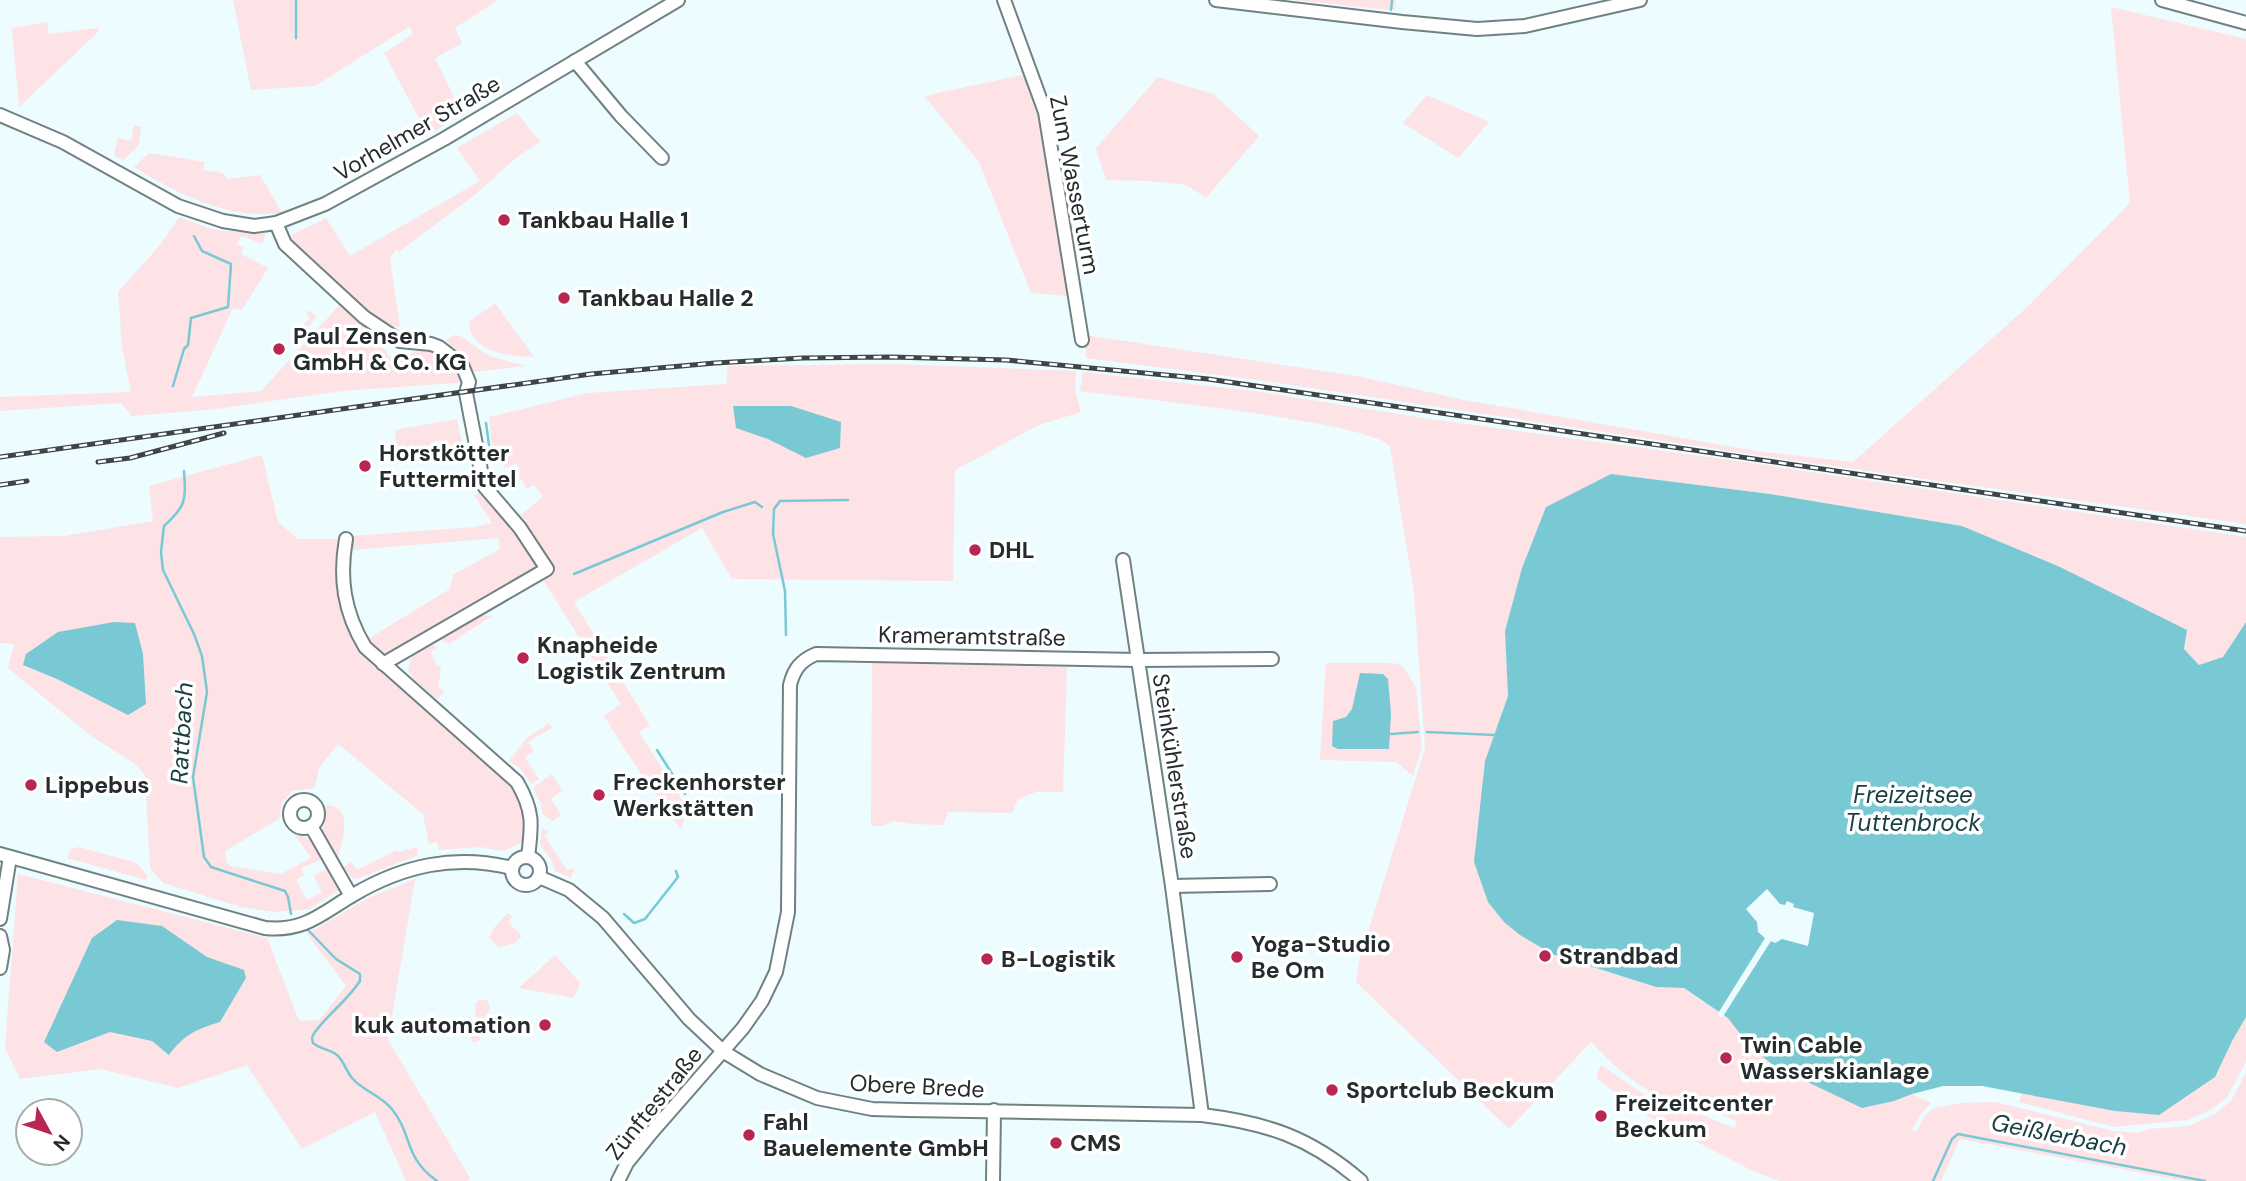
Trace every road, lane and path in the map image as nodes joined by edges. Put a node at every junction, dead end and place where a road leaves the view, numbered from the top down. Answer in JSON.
{"nodes":[{"id":1,"x":678,"y":0,"type":"edge"},
{"id":2,"x":1004,"y":0,"type":"edge"},
{"id":3,"x":1216,"y":0,"type":"edge"},
{"id":4,"x":1640,"y":0,"type":"edge"},
{"id":5,"x":2162,"y":0,"type":"edge"},
{"id":6,"x":2246,"y":23,"type":"edge"},
{"id":7,"x":575,"y":61,"type":"junction"},
{"id":8,"x":0,"y":114,"type":"edge"},
{"id":9,"x":662,"y":158,"type":"dead end"},
{"id":10,"x":276,"y":223,"type":"junction"},
{"id":11,"x":1082,"y":340,"type":"dead end"},
{"id":12,"x":346,"y":539,"type":"dead end"},
{"id":13,"x":1124,"y":560,"type":"dead end"},
{"id":14,"x":806,"y":659,"type":"joint"},
{"id":15,"x":1272,"y":659,"type":"dead end"},
{"id":16,"x":1138,"y":660,"type":"junction"},
{"id":17,"x":383,"y":664,"type":"junction"},
{"id":18,"x":311,"y":826,"type":"dead end"},
{"id":19,"x":5,"y":855,"type":"edge"},
{"id":20,"x":528,"y":857,"type":"junction"},
{"id":21,"x":512,"y":868,"type":"junction"},
{"id":22,"x":539,"y":877,"type":"junction"},
{"id":23,"x":1270,"y":884,"type":"dead end"},
{"id":24,"x":1172,"y":886,"type":"junction"},
{"id":25,"x":351,"y":896,"type":"junction"},
{"id":26,"x":0,"y":919,"type":"edge"},
{"id":27,"x":0,"y":936,"type":"edge"},
{"id":28,"x":0,"y":968,"type":"edge"},
{"id":29,"x":724,"y":1052,"type":"junction"},
{"id":30,"x":994,"y":1110,"type":"junction"},
{"id":31,"x":1202,"y":1115,"type":"junction"},
{"id":32,"x":618,"y":1181,"type":"edge"},
{"id":33,"x":993,"y":1181,"type":"edge"},
{"id":34,"x":1361,"y":1181,"type":"edge"}],
"edges":[{"from":1,"to":7,"type":"street","name":"Vorhelmer Straße"},
{"from":2,"to":11,"type":"street","name":"Zum Wasserturm"},
{"from":3,"to":4,"type":"street"},
{"from":5,"to":6,"type":"street"},
{"from":7,"to":9,"type":"street"},
{"from":7,"to":10,"type":"street","name":"Vorhelmer Straße"},
{"from":8,"to":10,"type":"street","name":"Vorhelmer Straße"},
{"from":10,"to":17,"type":"street"},
{"from":12,"to":17,"type":"street"},
{"from":13,"to":16,"type":"street"},
{"from":14,"to":16,"type":"street","name":"Krameramtstraße"},
{"from":14,"to":29,"type":"street","name":"Zünftestraße"},
{"from":15,"to":16,"type":"street","name":"Steinkühlerstraße"},
{"from":16,"to":24,"type":"street","name":"Steinkühlerstraße"},
{"from":17,"to":20,"type":"street"},
{"from":18,"to":25,"type":"street"},
{"from":19,"to":25,"type":"street"},
{"from":19,"to":26,"type":"street"},
{"from":20,"to":21,"type":"street"},
{"from":20,"to":22,"type":"street"},
{"from":21,"to":22,"type":"street"},
{"from":21,"to":25,"type":"street"},
{"from":22,"to":29,"type":"street","name":"Obere Brede"},
{"from":23,"to":24,"type":"street","name":"Steinkühlerstraße"},
{"from":24,"to":31,"type":"street","name":"Steinkühlerstraße"},
{"from":27,"to":28,"type":"street"},
{"from":29,"to":30,"type":"street","name":"Obere Brede"},
{"from":29,"to":32,"type":"street","name":"Zünftestraße"},
{"from":30,"to":31,"type":"street","name":"Obere Brede"},
{"from":30,"to":33,"type":"street"},
{"from":31,"to":34,"type":"street","name":"Obere Brede"}]}
